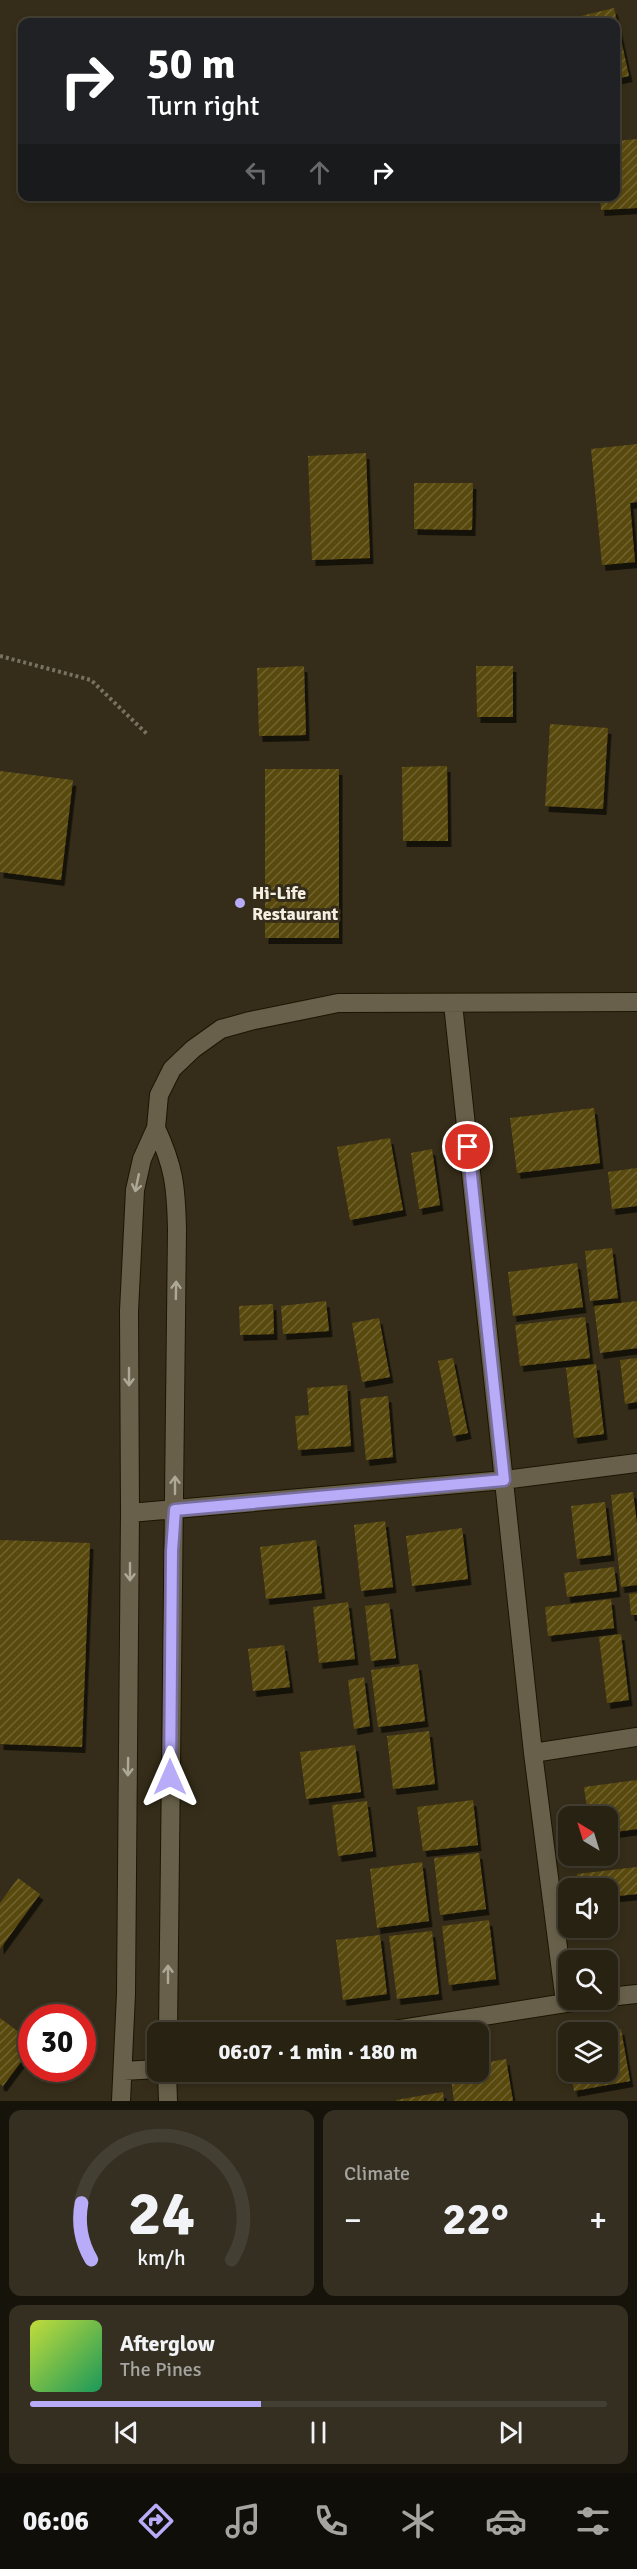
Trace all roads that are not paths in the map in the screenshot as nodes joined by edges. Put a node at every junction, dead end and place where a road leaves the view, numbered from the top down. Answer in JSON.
{"nodes":[{"id":1,"x":637,"y":1002,"type":"edge"},
{"id":2,"x":453,"y":1004,"type":"junction"},
{"id":3,"x":156,"y":1128,"type":"junction"},
{"id":4,"x":637,"y":1463,"type":"edge"},
{"id":5,"x":504,"y":1480,"type":"junction"},
{"id":6,"x":175,"y":1510,"type":"junction"},
{"id":7,"x":130,"y":1513,"type":"junction"},
{"id":8,"x":637,"y":1737,"type":"edge"},
{"id":9,"x":533,"y":1754,"type":"junction"},
{"id":10,"x":559,"y":1950,"type":"edge"},
{"id":11,"x":637,"y":1994,"type":"edge"},
{"id":12,"x":618,"y":1996,"type":"edge"},
{"id":13,"x":558,"y":2003,"type":"edge"},
{"id":14,"x":168,"y":2022,"type":"edge"},
{"id":15,"x":443,"y":2022,"type":"edge"},
{"id":16,"x":147,"y":2070,"type":"edge"},
{"id":17,"x":123,"y":2071,"type":"junction"},
{"id":18,"x":167,"y":2082,"type":"edge"},
{"id":19,"x":121,"y":2101,"type":"edge"},
{"id":20,"x":168,"y":2101,"type":"edge"}],
"edges":[{"from":1,"to":2,"type":"street"},
{"from":2,"to":3,"type":"street"},
{"from":2,"to":5,"type":"street"},
{"from":6,"to":3,"type":"street","one_way":true},
{"from":3,"to":7,"type":"street","one_way":true},
{"from":4,"to":5,"type":"street"},
{"from":5,"to":6,"type":"street"},
{"from":5,"to":9,"type":"street"},
{"from":6,"to":7,"type":"street"},
{"from":14,"to":6,"type":"street","one_way":true},
{"from":7,"to":17,"type":"street","one_way":true},
{"from":8,"to":9,"type":"street"},
{"from":9,"to":10,"type":"street"},
{"from":11,"to":12,"type":"street"},
{"from":13,"to":15,"type":"street"},
{"from":16,"to":17,"type":"street"},
{"from":17,"to":19,"type":"street"},
{"from":18,"to":20,"type":"street"}]}
